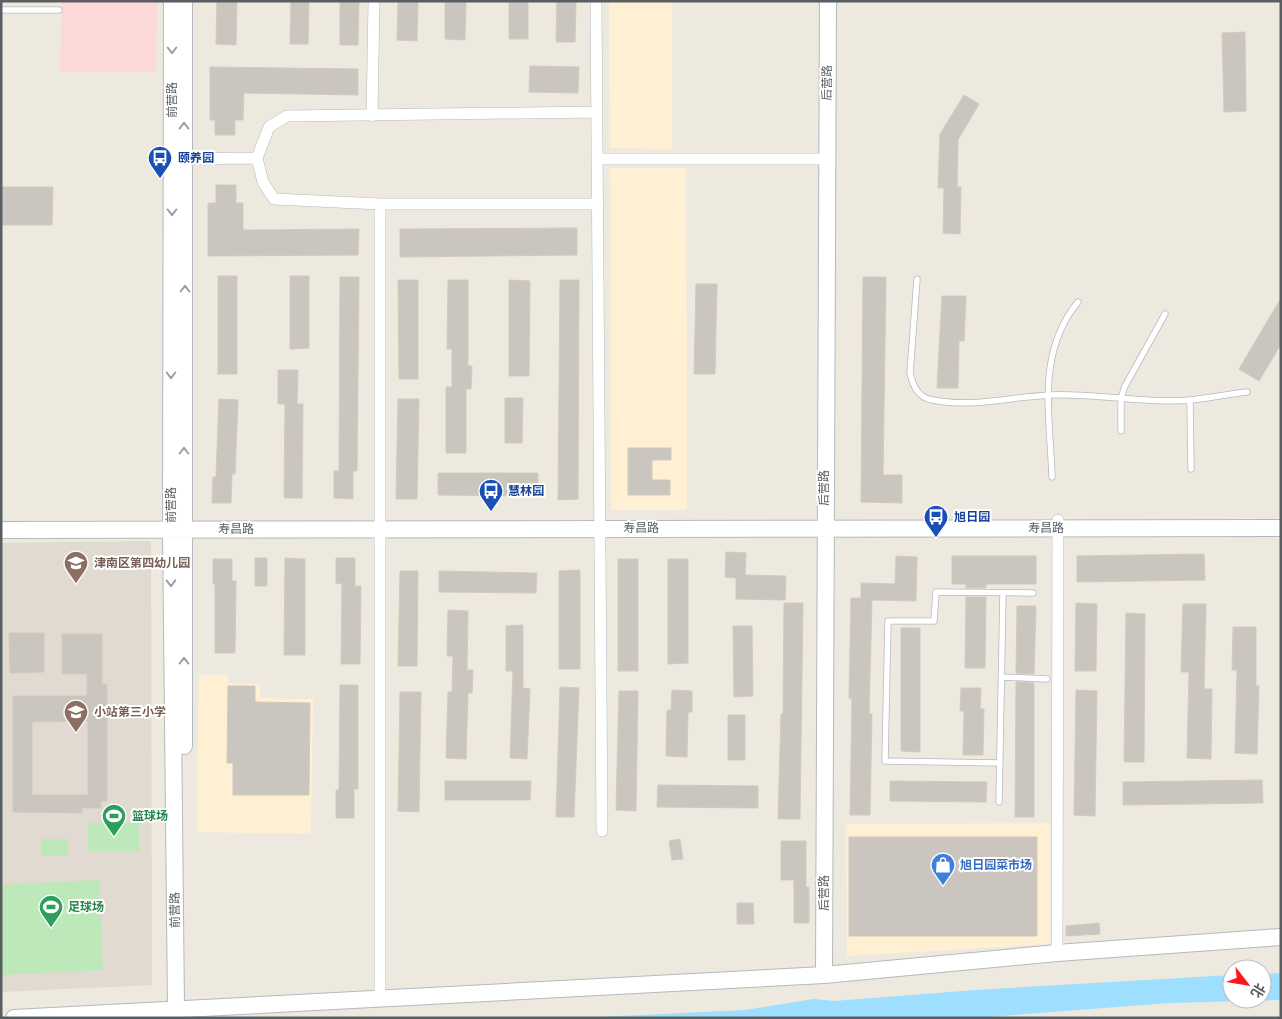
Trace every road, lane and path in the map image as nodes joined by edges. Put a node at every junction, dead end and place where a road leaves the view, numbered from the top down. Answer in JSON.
{"nodes":[{"id":1,"x":172,"y":1,"type":"edge"},
{"id":2,"x":184,"y":1,"type":"edge"},
{"id":3,"x":374,"y":1,"type":"edge"},
{"id":4,"x":596,"y":1,"type":"edge"},
{"id":5,"x":828,"y":1,"type":"edge"},
{"id":6,"x":1,"y":10,"type":"edge"},
{"id":7,"x":59,"y":10,"type":"dead end"},
{"id":8,"x":597,"y":112,"type":"junction"},
{"id":9,"x":372,"y":116,"type":"junction"},
{"id":10,"x":257,"y":158,"type":"junction"},
{"id":11,"x":178,"y":159,"type":"junction"},
{"id":12,"x":598,"y":159,"type":"junction"},
{"id":13,"x":826,"y":159,"type":"junction"},
{"id":14,"x":380,"y":204,"type":"junction"},
{"id":15,"x":598,"y":204,"type":"junction"},
{"id":16,"x":917,"y":280,"type":"dead end"},
{"id":17,"x":1078,"y":302,"type":"dead end"},
{"id":18,"x":1165,"y":314,"type":"dead end"},
{"id":19,"x":1247,"y":392,"type":"dead end"},
{"id":20,"x":1049,"y":395,"type":"junction"},
{"id":21,"x":1121,"y":398,"type":"junction"},
{"id":22,"x":1190,"y":400,"type":"junction"},
{"id":23,"x":1121,"y":431,"type":"dead end"},
{"id":24,"x":1190,"y":469,"type":"dead end"},
{"id":25,"x":1052,"y":477,"type":"dead end"},
{"id":26,"x":178,"y":500,"type":"junction"},
{"id":27,"x":1281,"y":520,"type":"edge"},
{"id":28,"x":1,"y":522,"type":"edge"},
{"id":29,"x":180,"y":523,"type":"junction"},
{"id":30,"x":824,"y":524,"type":"junction"},
{"id":31,"x":1058,"y":524,"type":"junction"},
{"id":32,"x":209,"y":525,"type":"junction"},
{"id":33,"x":380,"y":525,"type":"junction"},
{"id":34,"x":600,"y":525,"type":"junction"},
{"id":35,"x":1281,"y":528,"type":"edge"},
{"id":36,"x":1,"y":530,"type":"edge"},
{"id":37,"x":1003,"y":593,"type":"junction"},
{"id":38,"x":1033,"y":593,"type":"dead end"},
{"id":39,"x":1002,"y":677,"type":"junction"},
{"id":40,"x":1047,"y":680,"type":"dead end"},
{"id":41,"x":1000,"y":762,"type":"junction"},
{"id":42,"x":999,"y":802,"type":"dead end"},
{"id":43,"x":602,"y":831,"type":"dead end"},
{"id":44,"x":1281,"y":937,"type":"edge"},
{"id":45,"x":1057,"y":953,"type":"junction"},
{"id":46,"x":824,"y":975,"type":"junction"},
{"id":47,"x":380,"y":998,"type":"junction"},
{"id":48,"x":180,"y":1008,"type":"junction"},
{"id":49,"x":14,"y":1018,"type":"edge"}],
"edges":[{"from":1,"to":11,"type":"street","name":"前营路","one_way":true},
{"from":11,"to":2,"type":"street","name":"前营路","one_way":true},
{"from":3,"to":9,"type":"street"},
{"from":4,"to":8,"type":"street"},
{"from":5,"to":13,"type":"street","name":"后营路"},
{"from":6,"to":7,"type":"lane"},
{"from":8,"to":9,"type":"street"},
{"from":8,"to":12,"type":"street"},
{"from":9,"to":10,"type":"street"},
{"from":10,"to":11,"type":"street"},
{"from":10,"to":14,"type":"street"},
{"from":11,"to":26,"type":"street","name":"前营路"},
{"from":12,"to":13,"type":"street"},
{"from":12,"to":15,"type":"street"},
{"from":13,"to":30,"type":"street","name":"后营路"},
{"from":14,"to":15,"type":"street"},
{"from":14,"to":33,"type":"street"},
{"from":15,"to":34,"type":"street"},
{"from":16,"to":20,"type":"lane"},
{"from":17,"to":20,"type":"lane"},
{"from":18,"to":21,"type":"lane"},
{"from":19,"to":22,"type":"lane"},
{"from":20,"to":21,"type":"lane"},
{"from":20,"to":25,"type":"lane"},
{"from":21,"to":22,"type":"lane"},
{"from":21,"to":23,"type":"lane"},
{"from":22,"to":24,"type":"lane"},
{"from":26,"to":29,"type":"street"},
{"from":26,"to":32,"type":"street"},
{"from":27,"to":31,"type":"street","name":"寿昌路"},
{"from":28,"to":29,"type":"street","name":"寿昌路"},
{"from":29,"to":32,"type":"street","name":"寿昌路"},
{"from":29,"to":36,"type":"street","name":"寿昌路"},
{"from":29,"to":48,"type":"street","name":"前营路"},
{"from":30,"to":31,"type":"street","name":"寿昌路"},
{"from":30,"to":34,"type":"street","name":"寿昌路"},
{"from":30,"to":46,"type":"street","name":"后营路"},
{"from":31,"to":35,"type":"street","name":"寿昌路"},
{"from":31,"to":45,"type":"street"},
{"from":32,"to":33,"type":"street","name":"寿昌路"},
{"from":33,"to":34,"type":"street","name":"寿昌路"},
{"from":33,"to":47,"type":"street"},
{"from":34,"to":43,"type":"street"},
{"from":37,"to":38,"type":"lane"},
{"from":37,"to":39,"type":"lane"},
{"from":37,"to":41,"type":"lane"},
{"from":39,"to":40,"type":"lane"},
{"from":39,"to":41,"type":"lane"},
{"from":41,"to":42,"type":"lane"},
{"from":44,"to":45,"type":"street"},
{"from":45,"to":46,"type":"street"},
{"from":46,"to":47,"type":"street"},
{"from":47,"to":48,"type":"street"},
{"from":48,"to":49,"type":"street"}]}
